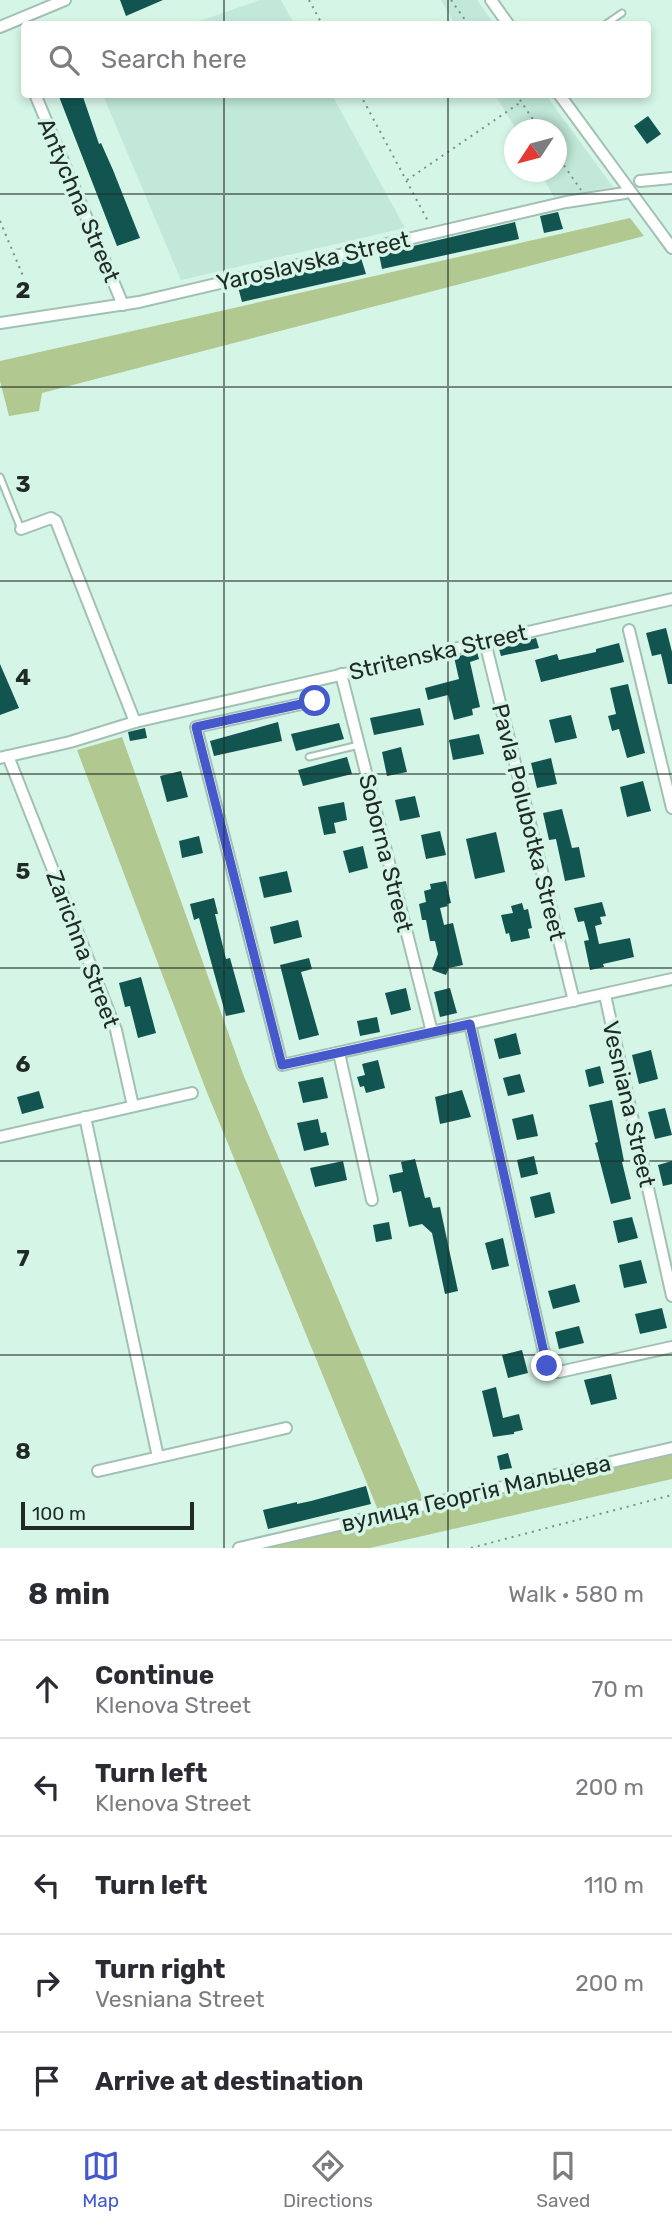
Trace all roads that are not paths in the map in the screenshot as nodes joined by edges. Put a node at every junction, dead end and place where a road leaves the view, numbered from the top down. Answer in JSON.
{"nodes":[{"id":1,"x":65,"y":0,"type":"edge"},
{"id":2,"x":491,"y":0,"type":"edge"},
{"id":3,"x":622,"y":13,"type":"dead end"},
{"id":4,"x":506,"y":21,"type":"edge"},
{"id":5,"x":610,"y":21,"type":"edge"},
{"id":6,"x":0,"y":27,"type":"edge"},
{"id":7,"x":37,"y":98,"type":"edge"},
{"id":8,"x":562,"y":98,"type":"edge"},
{"id":9,"x":672,"y":178,"type":"edge"},
{"id":10,"x":640,"y":181,"type":"dead end"},
{"id":11,"x":625,"y":192,"type":"dead end"},
{"id":12,"x":672,"y":248,"type":"edge"},
{"id":13,"x":122,"y":304,"type":"junction"},
{"id":14,"x":0,"y":323,"type":"edge"},
{"id":15,"x":0,"y":477,"type":"edge"},
{"id":16,"x":21,"y":530,"type":"joint"},
{"id":17,"x":672,"y":600,"type":"edge"},
{"id":18,"x":629,"y":630,"type":"dead end"},
{"id":19,"x":485,"y":642,"type":"junction"},
{"id":20,"x":341,"y":674,"type":"junction"},
{"id":21,"x":315,"y":701,"type":"dead end"},
{"id":22,"x":135,"y":722,"type":"junction"},
{"id":23,"x":359,"y":745,"type":"junction"},
{"id":24,"x":4,"y":757,"type":"edge"},
{"id":25,"x":309,"y":757,"type":"dead end"},
{"id":26,"x":672,"y":808,"type":"edge"},
{"id":27,"x":672,"y":979,"type":"edge"},
{"id":28,"x":605,"y":995,"type":"junction"},
{"id":29,"x":574,"y":1001,"type":"junction"},
{"id":30,"x":470,"y":1024,"type":"junction"},
{"id":31,"x":432,"y":1032,"type":"junction"},
{"id":32,"x":339,"y":1053,"type":"junction"},
{"id":33,"x":192,"y":1093,"type":"dead end"},
{"id":34,"x":133,"y":1106,"type":"junction"},
{"id":35,"x":85,"y":1117,"type":"junction"},
{"id":36,"x":0,"y":1137,"type":"edge"},
{"id":37,"x":372,"y":1200,"type":"dead end"},
{"id":38,"x":672,"y":1296,"type":"edge"},
{"id":39,"x":672,"y":1347,"type":"edge"},
{"id":40,"x":286,"y":1428,"type":"dead end"},
{"id":41,"x":672,"y":1448,"type":"edge"},
{"id":42,"x":158,"y":1457,"type":"junction"},
{"id":43,"x":98,"y":1471,"type":"dead end"},
{"id":44,"x":239,"y":1548,"type":"edge"}],
"edges":[{"from":1,"to":6,"type":"street"},
{"from":2,"to":4,"type":"street"},
{"from":3,"to":5,"type":"lane"},
{"from":7,"to":13,"type":"street","name":"Antychna Street"},
{"from":8,"to":12,"type":"street"},
{"from":9,"to":10,"type":"street"},
{"from":11,"to":13,"type":"street","name":"Yaroslavska Street"},
{"from":13,"to":14,"type":"street","name":"Yaroslavska Street"},
{"from":15,"to":16,"type":"lane"},
{"from":16,"to":22,"type":"street"},
{"from":17,"to":19,"type":"street","name":"Stritenska Street"},
{"from":18,"to":26,"type":"street"},
{"from":19,"to":20,"type":"street","name":"Stritenska Street"},
{"from":19,"to":29,"type":"street","name":"Pavla Polubotka Street"},
{"from":20,"to":22,"type":"street","name":"Stritenska Street"},
{"from":20,"to":23,"type":"street","name":"Soborna Street"},
{"from":21,"to":32,"type":"street"},
{"from":22,"to":24,"type":"street","name":"Stritenska Street"},
{"from":23,"to":25,"type":"lane"},
{"from":23,"to":31,"type":"street","name":"Soborna Street"},
{"from":24,"to":34,"type":"street","name":"Zarichna Street"},
{"from":27,"to":28,"type":"street"},
{"from":28,"to":29,"type":"street"},
{"from":28,"to":38,"type":"street","name":"Vesniana Street"},
{"from":29,"to":30,"type":"street"},
{"from":30,"to":31,"type":"street"},
{"from":30,"to":39,"type":"street"},
{"from":31,"to":32,"type":"street"},
{"from":32,"to":37,"type":"street"},
{"from":33,"to":34,"type":"street"},
{"from":34,"to":35,"type":"street"},
{"from":35,"to":36,"type":"street"},
{"from":35,"to":42,"type":"street"},
{"from":40,"to":42,"type":"street"},
{"from":41,"to":44,"type":"street","name":"вулиця Георгія Мальцева"},
{"from":42,"to":43,"type":"street"}]}
